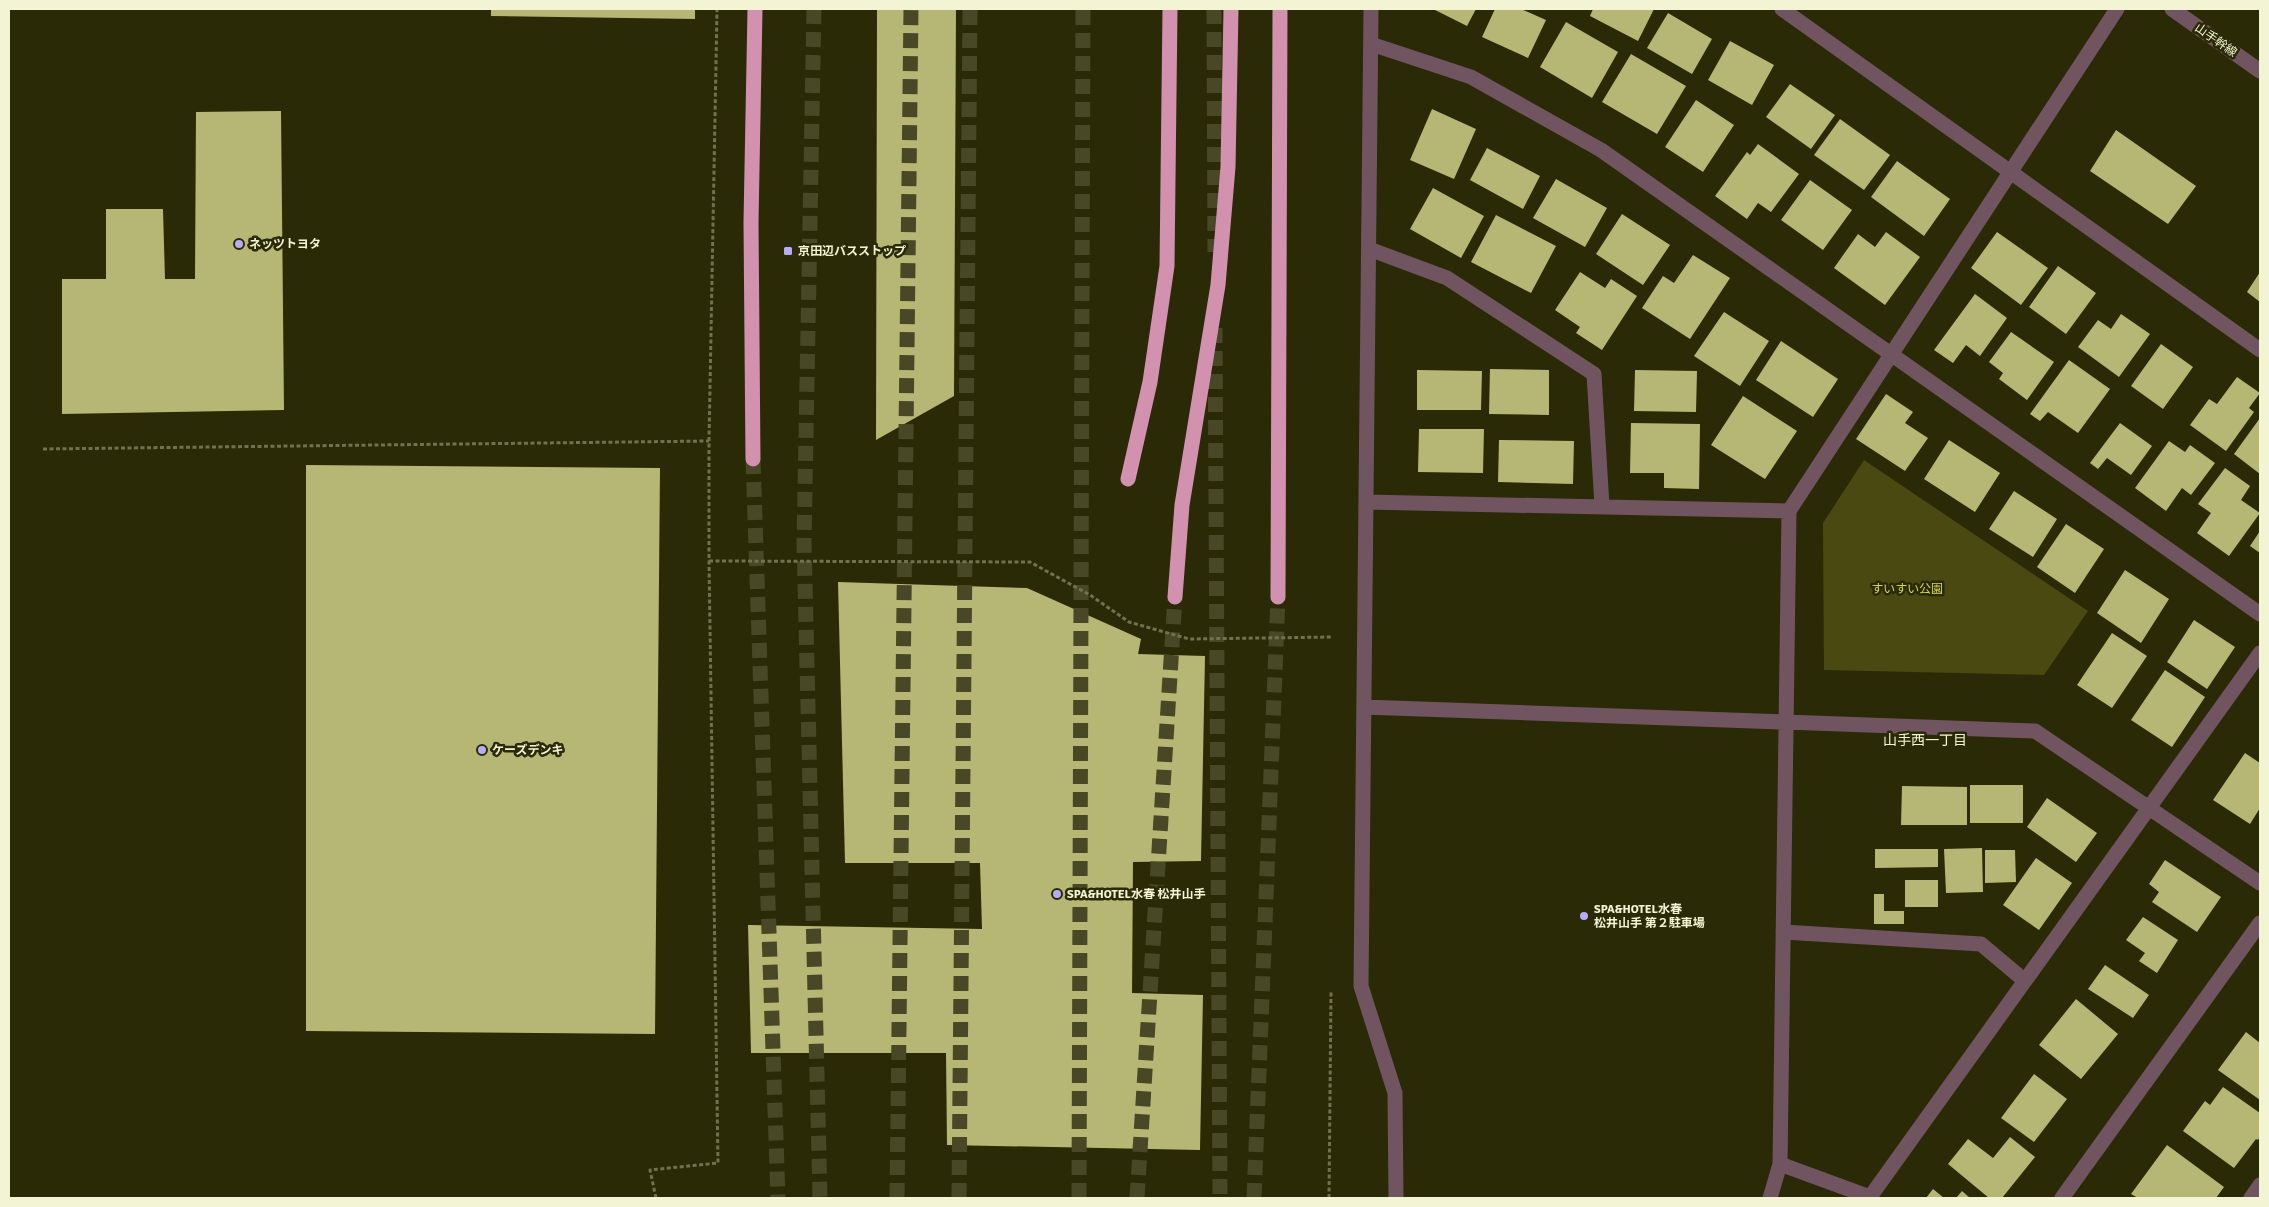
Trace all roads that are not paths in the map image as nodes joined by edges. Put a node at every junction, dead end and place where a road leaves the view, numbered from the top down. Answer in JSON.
{"nodes":[{"id":1,"x":755,"y":9,"type":"edge"},
{"id":2,"x":1170,"y":9,"type":"edge"},
{"id":3,"x":1231,"y":9,"type":"edge"},
{"id":4,"x":1280,"y":9,"type":"edge"},
{"id":5,"x":1371,"y":9,"type":"edge"},
{"id":6,"x":1782,"y":9,"type":"edge"},
{"id":7,"x":2117,"y":9,"type":"edge"},
{"id":8,"x":2172,"y":9,"type":"edge"},
{"id":9,"x":1371,"y":44,"type":"junction"},
{"id":10,"x":2260,"y":71,"type":"edge"},
{"id":11,"x":2010,"y":172,"type":"junction"},
{"id":12,"x":1369,"y":249,"type":"junction"},
{"id":13,"x":2260,"y":350,"type":"edge"},
{"id":14,"x":1892,"y":355,"type":"junction"},
{"id":15,"x":753,"y":458,"type":"tunnel mouth"},
{"id":16,"x":1128,"y":480,"type":"dead end"},
{"id":17,"x":1366,"y":502,"type":"junction"},
{"id":18,"x":1602,"y":506,"type":"junction"},
{"id":19,"x":1789,"y":511,"type":"junction"},
{"id":20,"x":1175,"y":597,"type":"tunnel mouth"},
{"id":21,"x":1278,"y":597,"type":"tunnel mouth"},
{"id":22,"x":2260,"y":614,"type":"edge"},
{"id":23,"x":2260,"y":653,"type":"edge"},
{"id":24,"x":1364,"y":707,"type":"junction"},
{"id":25,"x":1786,"y":722,"type":"junction"},
{"id":26,"x":2149,"y":807,"type":"junction"},
{"id":27,"x":2260,"y":883,"type":"edge"},
{"id":28,"x":2260,"y":923,"type":"edge"},
{"id":29,"x":1783,"y":932,"type":"junction"},
{"id":30,"x":2025,"y":981,"type":"junction"},
{"id":31,"x":1780,"y":1164,"type":"junction"},
{"id":32,"x":2260,"y":1185,"type":"edge"},
{"id":33,"x":1396,"y":1198,"type":"edge"},
{"id":34,"x":1770,"y":1198,"type":"edge"},
{"id":35,"x":2062,"y":1198,"type":"edge"},
{"id":36,"x":2251,"y":1198,"type":"edge"}],
"edges":[{"from":1,"to":15,"type":"highway"},
{"from":2,"to":16,"type":"highway"},
{"from":3,"to":20,"type":"highway"},
{"from":4,"to":21,"type":"highway"},
{"from":5,"to":9,"type":"street"},
{"from":6,"to":11,"type":"street"},
{"from":7,"to":11,"type":"street"},
{"from":8,"to":10,"type":"street","name":"山手幹線"},
{"from":9,"to":12,"type":"street"},
{"from":9,"to":14,"type":"street"},
{"from":11,"to":13,"type":"street"},
{"from":11,"to":14,"type":"street"},
{"from":12,"to":17,"type":"street"},
{"from":12,"to":18,"type":"street"},
{"from":14,"to":19,"type":"street"},
{"from":14,"to":22,"type":"street"},
{"from":17,"to":18,"type":"street"},
{"from":17,"to":24,"type":"street"},
{"from":18,"to":19,"type":"street"},
{"from":19,"to":25,"type":"street"},
{"from":23,"to":26,"type":"street"},
{"from":24,"to":25,"type":"street"},
{"from":24,"to":33,"type":"street"},
{"from":25,"to":26,"type":"street"},
{"from":25,"to":29,"type":"street"},
{"from":26,"to":27,"type":"street"},
{"from":26,"to":30,"type":"street"},
{"from":28,"to":35,"type":"street"},
{"from":29,"to":30,"type":"street"},
{"from":29,"to":31,"type":"street"},
{"from":30,"to":31,"type":"street"},
{"from":31,"to":34,"type":"street"},
{"from":32,"to":36,"type":"street"}]}
